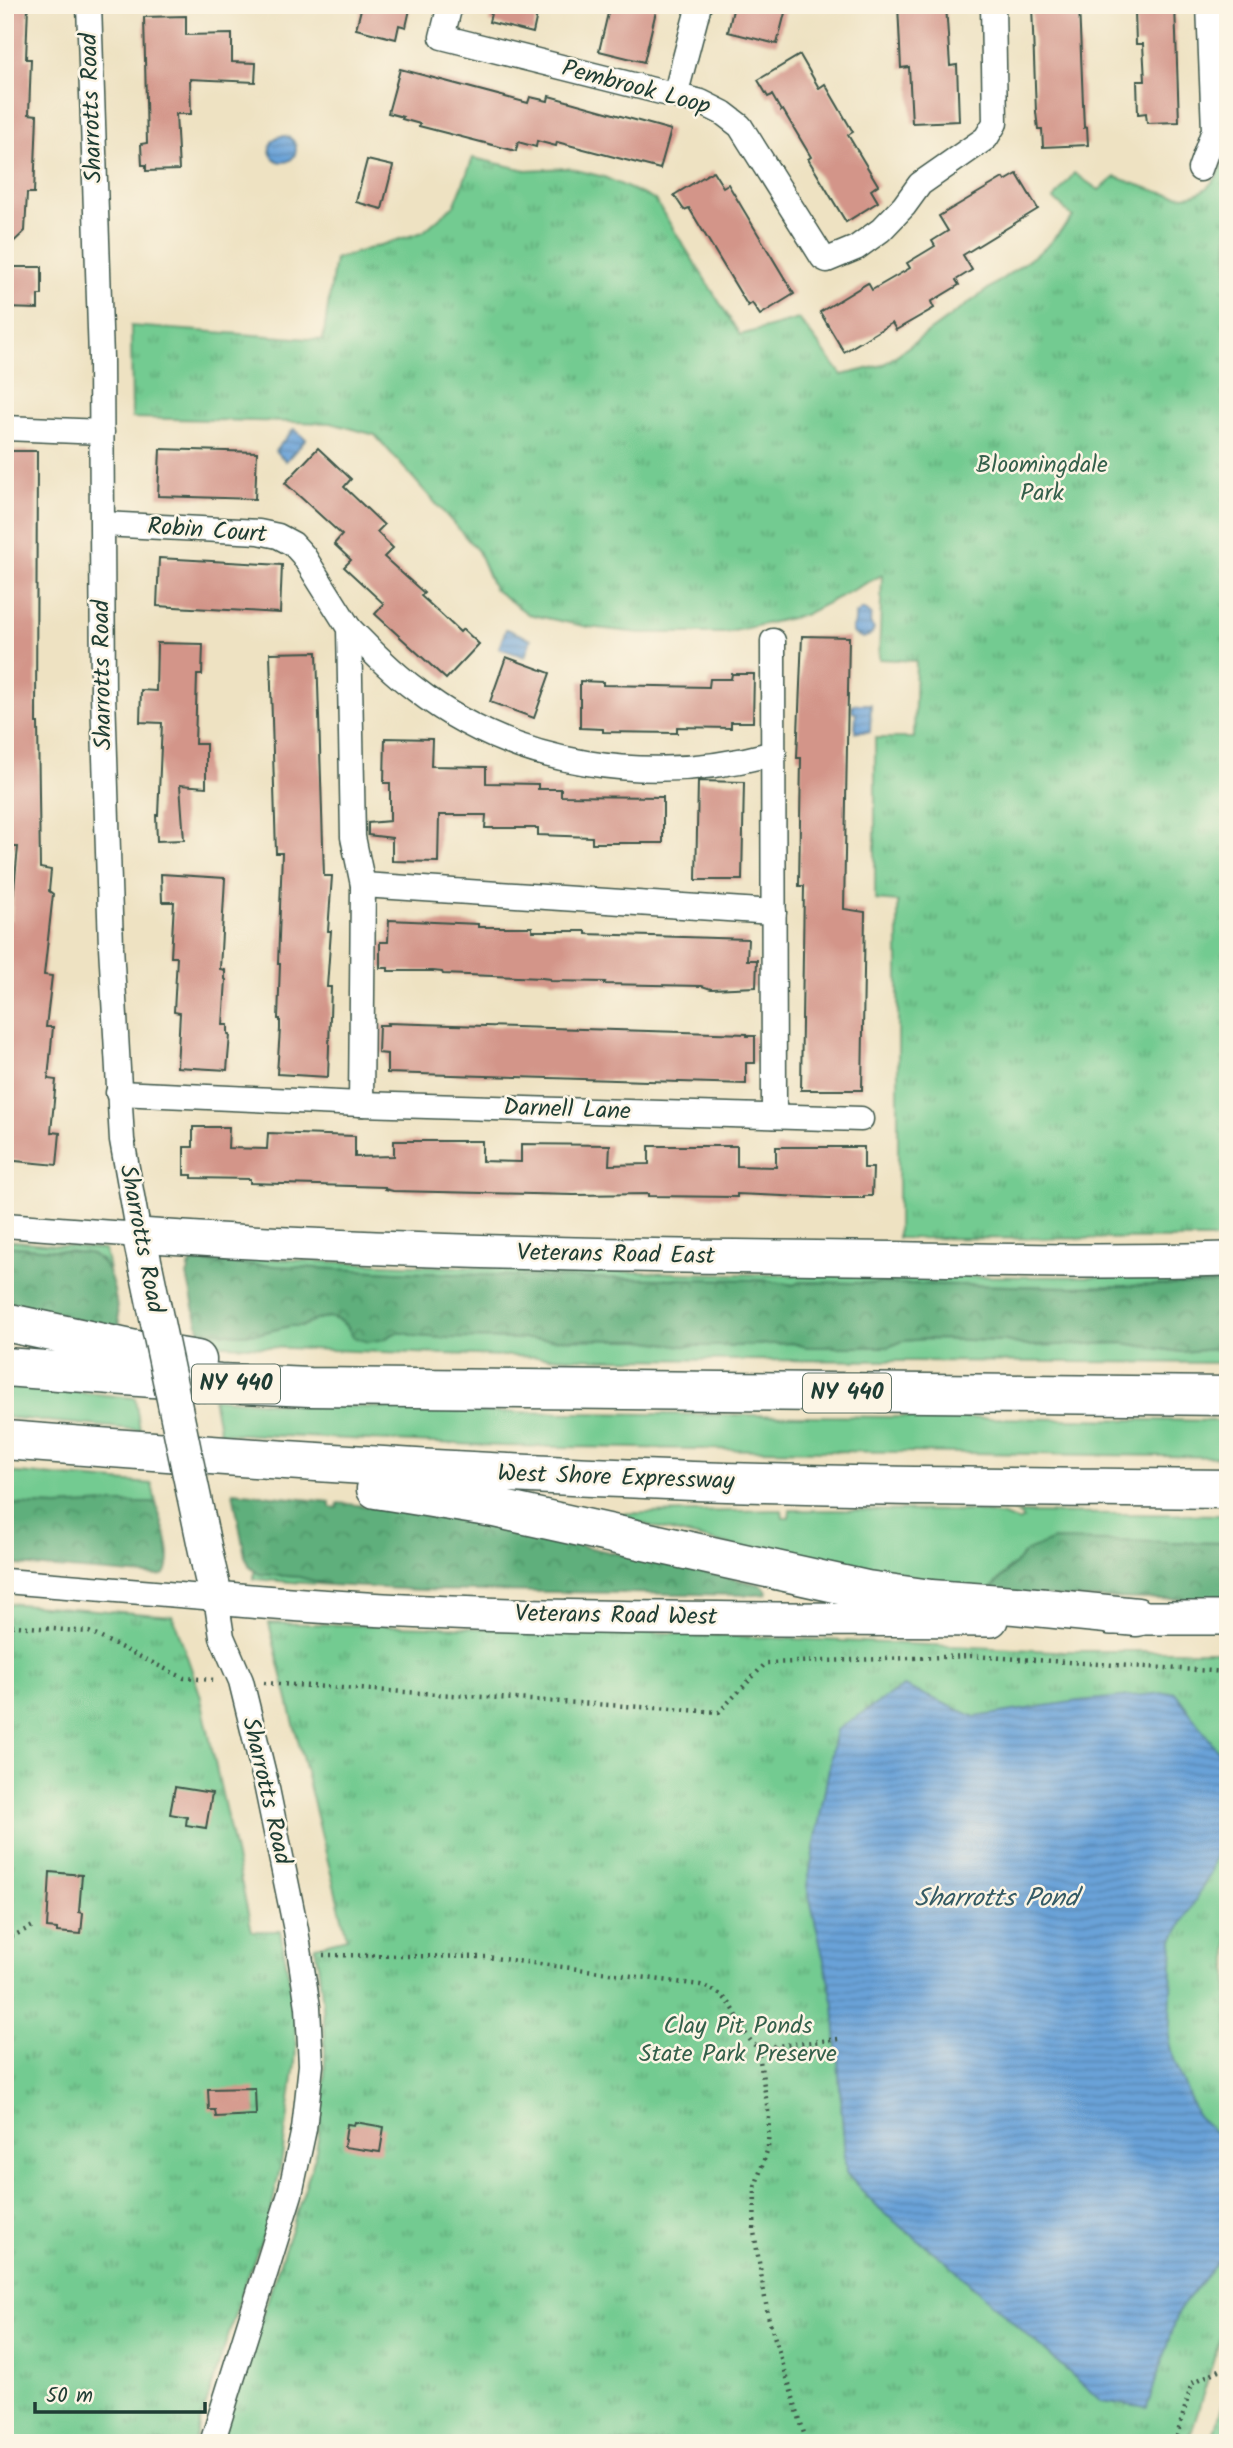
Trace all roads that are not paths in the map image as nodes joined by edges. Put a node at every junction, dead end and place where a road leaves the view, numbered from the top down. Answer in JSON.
{"nodes":[{"id":1,"x":89,"y":5,"type":"edge"},
{"id":2,"x":450,"y":5,"type":"edge"},
{"id":3,"x":699,"y":5,"type":"edge"},
{"id":4,"x":993,"y":5,"type":"edge"},
{"id":5,"x":1209,"y":5,"type":"edge"},
{"id":6,"x":675,"y":96,"type":"junction"},
{"id":7,"x":1199,"y":169,"type":"dead end"},
{"id":8,"x":5,"y":428,"type":"edge"},
{"id":9,"x":102,"y":432,"type":"junction"},
{"id":10,"x":103,"y":524,"type":"junction"},
{"id":11,"x":349,"y":628,"type":"junction"},
{"id":12,"x":773,"y":641,"type":"dead end"},
{"id":13,"x":774,"y":753,"type":"junction"},
{"id":14,"x":363,"y":885,"type":"junction"},
{"id":15,"x":774,"y":912,"type":"junction"},
{"id":16,"x":118,"y":1093,"type":"junction"},
{"id":17,"x":361,"y":1104,"type":"junction"},
{"id":18,"x":774,"y":1116,"type":"junction"},
{"id":19,"x":860,"y":1119,"type":"dead end"},
{"id":20,"x":5,"y":1225,"type":"edge"},
{"id":21,"x":139,"y":1235,"type":"junction"},
{"id":22,"x":1228,"y":1259,"type":"edge"},
{"id":23,"x":5,"y":1322,"type":"edge"},
{"id":24,"x":5,"y":1367,"type":"edge"},
{"id":25,"x":467,"y":1388,"type":"junction"},
{"id":26,"x":1228,"y":1396,"type":"edge"},
{"id":27,"x":5,"y":1440,"type":"edge"},
{"id":28,"x":5,"y":1447,"type":"edge"},
{"id":29,"x":1228,"y":1489,"type":"edge"},
{"id":30,"x":5,"y":1581,"type":"edge"},
{"id":31,"x":216,"y":1598,"type":"junction"},
{"id":32,"x":1137,"y":1617,"type":"junction"},
{"id":33,"x":1228,"y":1618,"type":"edge"},
{"id":34,"x":212,"y":2443,"type":"edge"}],
"edges":[{"from":1,"to":9,"type":"street","name":"Sharrotts Road"},
{"from":2,"to":6,"type":"street","name":"Pembrook Loop"},
{"from":3,"to":6,"type":"street"},
{"from":4,"to":6,"type":"street","name":"Pembrook Loop"},
{"from":5,"to":7,"type":"street"},
{"from":8,"to":9,"type":"street"},
{"from":9,"to":10,"type":"street","name":"Sharrotts Road"},
{"from":10,"to":11,"type":"street","name":"Robin Court"},
{"from":10,"to":16,"type":"street","name":"Sharrotts Road"},
{"from":11,"to":13,"type":"street","name":"Robin Court"},
{"from":11,"to":14,"type":"street"},
{"from":12,"to":13,"type":"street"},
{"from":13,"to":15,"type":"street"},
{"from":14,"to":15,"type":"street"},
{"from":14,"to":17,"type":"street"},
{"from":15,"to":18,"type":"street"},
{"from":16,"to":17,"type":"street","name":"Darnell Lane"},
{"from":16,"to":21,"type":"street","name":"Sharrotts Road"},
{"from":17,"to":18,"type":"street","name":"Darnell Lane"},
{"from":18,"to":19,"type":"street","name":"Darnell Lane"},
{"from":20,"to":21,"type":"street","name":"Veterans Road East"},
{"from":21,"to":22,"type":"street","name":"Veterans Road East"},
{"from":21,"to":31,"type":"street","name":"Sharrotts Road","bridge":true},
{"from":23,"to":25,"type":"highway"},
{"from":24,"to":25,"type":"highway","number":"NY 440"},
{"from":25,"to":26,"type":"highway","number":"NY 440"},
{"from":27,"to":29,"type":"highway","name":"West Shore Expressway"},
{"from":28,"to":32,"type":"highway"},
{"from":30,"to":31,"type":"street","name":"Veterans Road West"},
{"from":31,"to":32,"type":"street","name":"Veterans Road West"},
{"from":31,"to":34,"type":"street","name":"Sharrotts Road"},
{"from":32,"to":33,"type":"street","name":"Veterans Road West"}]}
